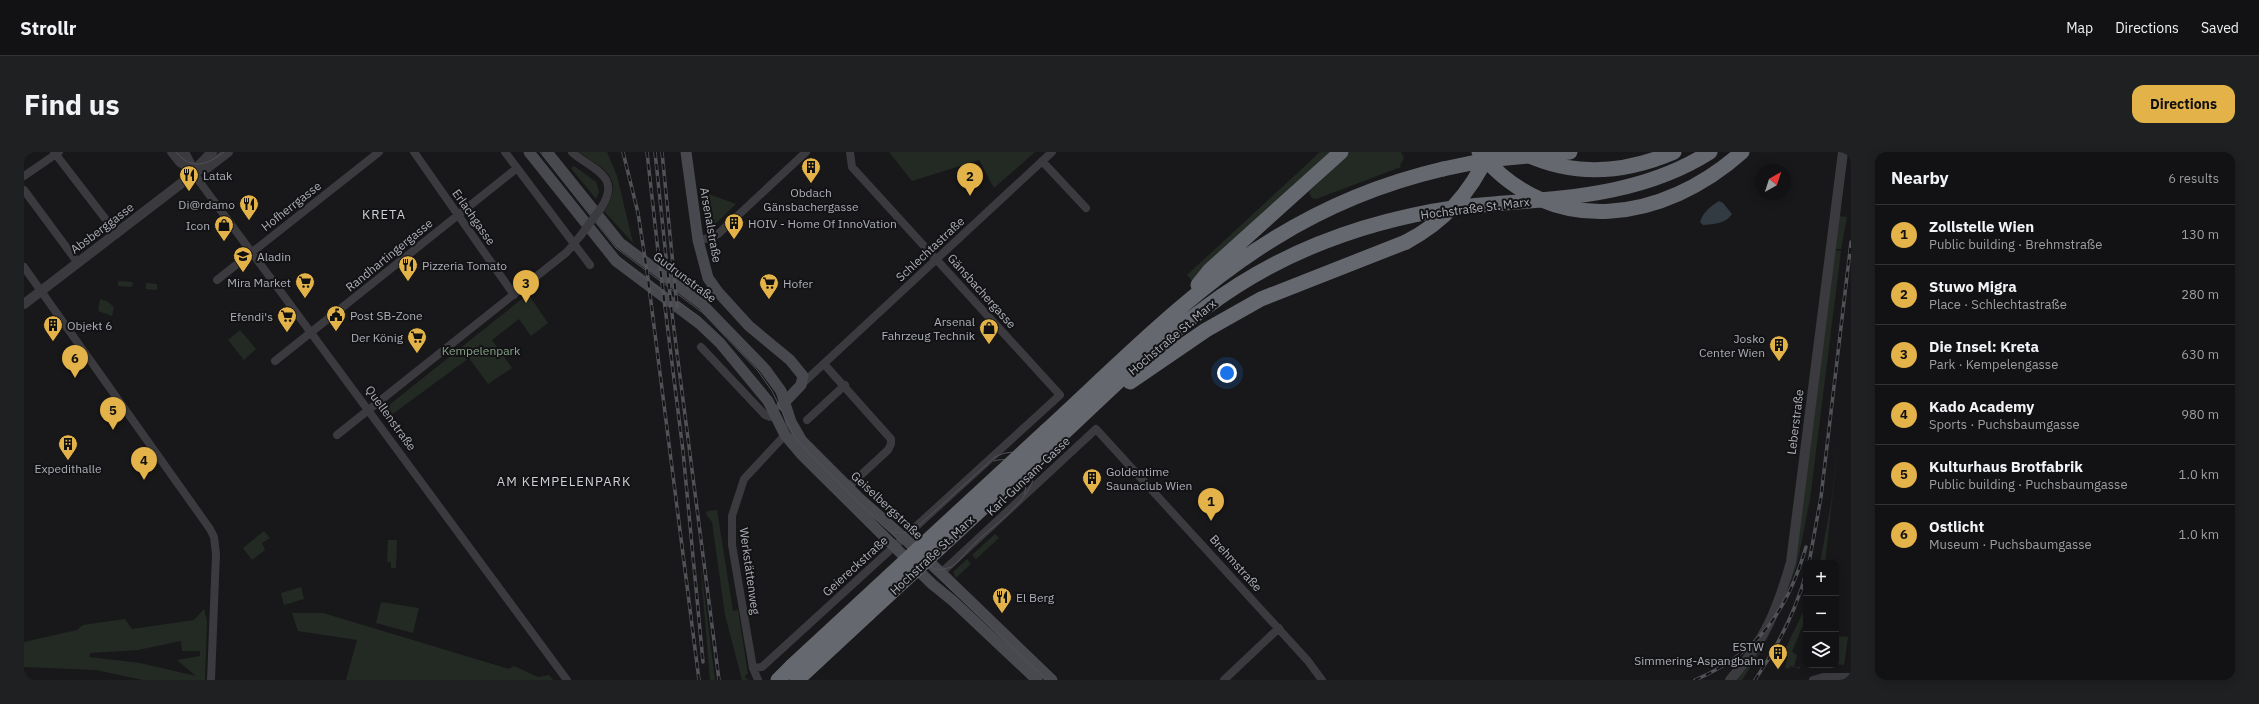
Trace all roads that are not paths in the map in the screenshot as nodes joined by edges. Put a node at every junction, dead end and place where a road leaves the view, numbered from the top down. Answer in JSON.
{"nodes":[{"id":1,"x":172,"y":152,"type":"edge"},
{"id":2,"x":184,"y":152,"type":"edge"},
{"id":3,"x":212,"y":152,"type":"edge"},
{"id":4,"x":228,"y":152,"type":"edge"},
{"id":5,"x":379,"y":152,"type":"edge"},
{"id":6,"x":414,"y":152,"type":"edge"},
{"id":7,"x":505,"y":152,"type":"edge"},
{"id":8,"x":529,"y":152,"type":"edge"},
{"id":9,"x":546,"y":152,"type":"edge"},
{"id":10,"x":572,"y":152,"type":"edge"},
{"id":11,"x":686,"y":152,"type":"edge"},
{"id":12,"x":806,"y":152,"type":"edge"},
{"id":13,"x":850,"y":152,"type":"edge"},
{"id":14,"x":1052,"y":152,"type":"edge"},
{"id":15,"x":1341,"y":152,"type":"edge"},
{"id":16,"x":1480,"y":152,"type":"edge"},
{"id":17,"x":1488,"y":152,"type":"edge"},
{"id":18,"x":1570,"y":152,"type":"edge"},
{"id":19,"x":1674,"y":152,"type":"edge"},
{"id":20,"x":1710,"y":152,"type":"edge"},
{"id":21,"x":1742,"y":152,"type":"edge"},
{"id":22,"x":1843,"y":152,"type":"edge"},
{"id":23,"x":56,"y":153,"type":"edge"},
{"id":24,"x":1525,"y":154,"type":"edge"},
{"id":25,"x":1042,"y":161,"type":"junction"},
{"id":26,"x":517,"y":168,"type":"junction"},
{"id":27,"x":194,"y":171,"type":"junction"},
{"id":28,"x":24,"y":176,"type":"edge"},
{"id":29,"x":24,"y":190,"type":"edge"},
{"id":30,"x":1086,"y":208,"type":"dead end"},
{"id":31,"x":458,"y":215,"type":"junction"},
{"id":32,"x":117,"y":234,"type":"junction"},
{"id":33,"x":698,"y":240,"type":"junction"},
{"id":34,"x":574,"y":244,"type":"junction"},
{"id":35,"x":252,"y":252,"type":"junction"},
{"id":36,"x":936,"y":259,"type":"junction"},
{"id":37,"x":78,"y":263,"type":"junction"},
{"id":38,"x":590,"y":265,"type":"dead end"},
{"id":39,"x":24,"y":267,"type":"edge"},
{"id":40,"x":217,"y":280,"type":"dead end"},
{"id":41,"x":41,"y":291,"type":"junction"},
{"id":42,"x":514,"y":295,"type":"junction"},
{"id":43,"x":24,"y":304,"type":"edge"},
{"id":44,"x":1174,"y":314,"type":"junction"},
{"id":45,"x":311,"y":332,"type":"junction"},
{"id":46,"x":701,"y":347,"type":"dead end"},
{"id":47,"x":275,"y":361,"type":"dead end"},
{"id":48,"x":824,"y":364,"type":"junction"},
{"id":49,"x":803,"y":383,"type":"junction"},
{"id":50,"x":845,"y":385,"type":"junction"},
{"id":51,"x":1060,"y":395,"type":"joint"},
{"id":52,"x":785,"y":401,"type":"junction"},
{"id":53,"x":369,"y":410,"type":"junction"},
{"id":54,"x":1089,"y":410,"type":"junction"},
{"id":55,"x":775,"y":413,"type":"junction"},
{"id":56,"x":807,"y":420,"type":"dead end"},
{"id":57,"x":1096,"y":429,"type":"joint"},
{"id":58,"x":790,"y":432,"type":"junction"},
{"id":59,"x":337,"y":435,"type":"dead end"},
{"id":60,"x":848,"y":487,"type":"junction"},
{"id":61,"x":904,"y":538,"type":"junction"},
{"id":62,"x":894,"y":547,"type":"junction"},
{"id":63,"x":942,"y":573,"type":"junction"},
{"id":64,"x":1279,"y":628,"type":"junction"},
{"id":65,"x":753,"y":668,"type":"junction"},
{"id":66,"x":1851,"y":677,"type":"edge"},
{"id":67,"x":211,"y":680,"type":"edge"},
{"id":68,"x":567,"y":680,"type":"edge"},
{"id":69,"x":758,"y":680,"type":"edge"},
{"id":70,"x":778,"y":680,"type":"edge"},
{"id":71,"x":797,"y":680,"type":"edge"},
{"id":72,"x":1037,"y":680,"type":"edge"},
{"id":73,"x":1052,"y":680,"type":"edge"},
{"id":74,"x":1224,"y":680,"type":"edge"},
{"id":75,"x":1322,"y":680,"type":"edge"},
{"id":76,"x":1730,"y":680,"type":"edge"},
{"id":77,"x":1813,"y":680,"type":"edge"}],
"edges":[{"from":1,"to":27,"type":"street","name":"Quellenstraße"},
{"from":2,"to":27,"type":"street","name":"Quellenstraße"},
{"from":3,"to":27,"type":"street","name":"Absberggasse"},
{"from":4,"to":27,"type":"street","name":"Absberggasse"},
{"from":5,"to":35,"type":"street","name":"Hofherrgasse"},
{"from":6,"to":31,"type":"street","name":"Erlachgasse"},
{"from":7,"to":26,"type":"street"},
{"from":8,"to":55,"type":"main road"},
{"from":9,"to":52,"type":"main road","name":"Gudrunstraße"},
{"from":10,"to":34,"type":"street","bridge":true},
{"from":11,"to":33,"type":"main road","name":"Arsenalstraße"},
{"from":12,"to":33,"type":"street"},
{"from":13,"to":36,"type":"street","name":"Gänsbachergasse"},
{"from":14,"to":25,"type":"street","name":"Schlechtastraße"},
{"from":15,"to":44,"type":"highway"},
{"from":16,"to":21,"type":"highway"},
{"from":17,"to":54,"type":"highway","bridge":true},
{"from":18,"to":44,"type":"highway","name":"Hochstraße St. Marx","bridge":true},
{"from":19,"to":24,"type":"highway"},
{"from":20,"to":54,"type":"highway","name":"Hochstraße St. Marx","bridge":true},
{"from":22,"to":76,"type":"street","name":"Leberstraße"},
{"from":23,"to":28,"type":"street"},
{"from":23,"to":32,"type":"street"},
{"from":25,"to":30,"type":"street"},
{"from":25,"to":36,"type":"street","name":"Schlechtastraße"},
{"from":26,"to":31,"type":"street","name":"Randhartingergasse"},
{"from":26,"to":34,"type":"street"},
{"from":27,"to":32,"type":"street","name":"Absberggasse"},
{"from":27,"to":35,"type":"street","name":"Quellenstraße"},
{"from":29,"to":37,"type":"street"},
{"from":31,"to":42,"type":"street","name":"Erlachgasse"},
{"from":31,"to":45,"type":"street","name":"Randhartingergasse"},
{"from":32,"to":37,"type":"street","name":"Absberggasse"},
{"from":33,"to":49,"type":"main road","name":"Arsenalstraße"},
{"from":34,"to":38,"type":"street"},
{"from":34,"to":42,"type":"street"},
{"from":35,"to":40,"type":"street","name":"Hofherrgasse"},
{"from":35,"to":45,"type":"street","name":"Quellenstraße"},
{"from":36,"to":48,"type":"street","name":"Schlechtastraße"},
{"from":36,"to":51,"type":"street","name":"Gänsbachergasse"},
{"from":37,"to":41,"type":"street","name":"Absberggasse"},
{"from":39,"to":41,"type":"street"},
{"from":41,"to":43,"type":"street","name":"Absberggasse"},
{"from":41,"to":67,"type":"street"},
{"from":42,"to":53,"type":"street"},
{"from":44,"to":70,"type":"highway","name":"Hochstraße St. Marx","bridge":true},
{"from":45,"to":47,"type":"street","name":"Randhartingergasse"},
{"from":45,"to":53,"type":"street","name":"Quellenstraße"},
{"from":46,"to":55,"type":"street"},
{"from":48,"to":49,"type":"street","name":"Schlechtastraße"},
{"from":48,"to":50,"type":"street"},
{"from":49,"to":52,"type":"main road"},
{"from":50,"to":56,"type":"street"},
{"from":50,"to":60,"type":"street"},
{"from":51,"to":61,"type":"street","name":"Geiereckstraße"},
{"from":52,"to":55,"type":"main road"},
{"from":52,"to":58,"type":"main road","name":"Gudrunstraße"},
{"from":53,"to":59,"type":"street"},
{"from":53,"to":68,"type":"street","name":"Quellenstraße"},
{"from":54,"to":71,"type":"highway","name":"Hochstraße St. Marx","bridge":true},
{"from":55,"to":58,"type":"main road"},
{"from":57,"to":63,"type":"street","name":"Karl-Gunsam-Gasse"},
{"from":57,"to":64,"type":"street","name":"Brehmstraße"},
{"from":58,"to":60,"type":"main road","name":"Geiselbergstraße"},
{"from":58,"to":62,"type":"main road","name":"Geiselbergstraße"},
{"from":58,"to":65,"type":"street","name":"Werkstättenweg"},
{"from":60,"to":61,"type":"main road","name":"Geiselbergstraße"},
{"from":61,"to":62,"type":"street","name":"Geiereckstraße"},
{"from":61,"to":63,"type":"main road","name":"Geiselbergstraße"},
{"from":62,"to":65,"type":"street","name":"Geiereckstraße"},
{"from":62,"to":72,"type":"main road","name":"Geiselbergstraße"},
{"from":63,"to":73,"type":"main road","name":"Geiselbergstraße"},
{"from":64,"to":74,"type":"street"},
{"from":64,"to":75,"type":"street","name":"Brehmstraße"},
{"from":65,"to":69,"type":"street","name":"Werkstättenweg"},
{"from":66,"to":77,"type":"street"}]}
